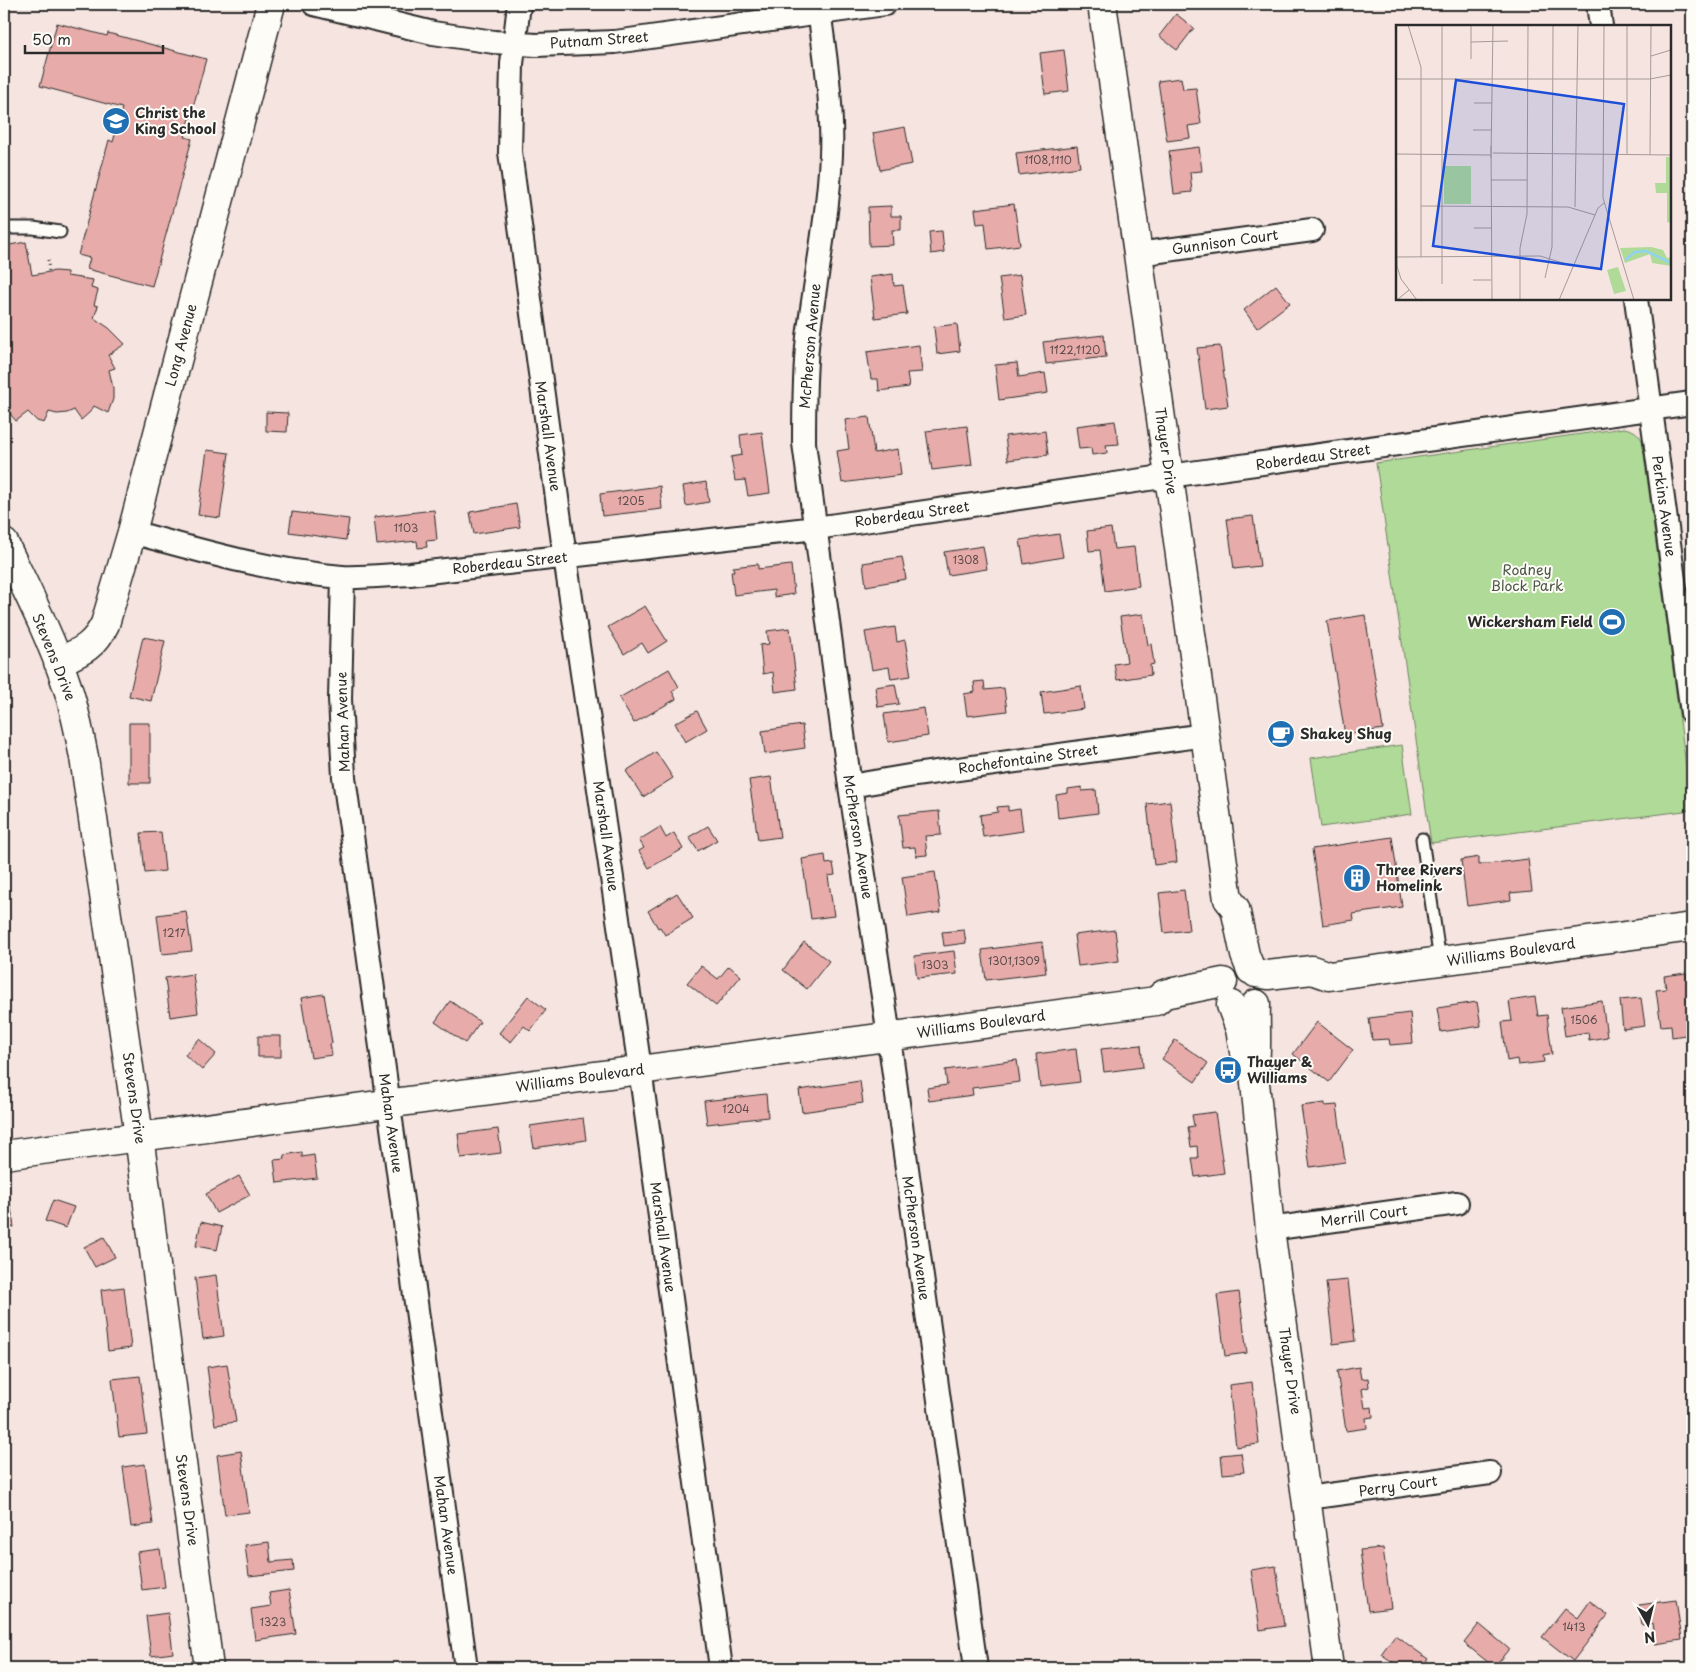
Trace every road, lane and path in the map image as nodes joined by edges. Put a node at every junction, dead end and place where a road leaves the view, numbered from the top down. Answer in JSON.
{"nodes":[{"id":1,"x":271,"y":4,"type":"edge"},
{"id":2,"x":314,"y":4,"type":"edge"},
{"id":3,"x":519,"y":4,"type":"edge"},
{"id":4,"x":885,"y":4,"type":"edge"},
{"id":5,"x":1102,"y":4,"type":"edge"},
{"id":6,"x":1598,"y":4,"type":"edge"},
{"id":7,"x":819,"y":8,"type":"edge"},
{"id":8,"x":1601,"y":25,"type":"edge"},
{"id":9,"x":514,"y":44,"type":"junction"},
{"id":10,"x":4,"y":88,"type":"edge"},
{"id":11,"x":9,"y":89,"type":"dead end"},
{"id":12,"x":4,"y":228,"type":"edge"},
{"id":13,"x":1312,"y":230,"type":"dead end"},
{"id":14,"x":60,"y":232,"type":"dead end"},
{"id":15,"x":1138,"y":254,"type":"junction"},
{"id":16,"x":48,"y":260,"type":"dead end"},
{"id":17,"x":49,"y":274,"type":"dead end"},
{"id":18,"x":1636,"y":300,"type":"edge"},
{"id":19,"x":1692,"y":403,"type":"edge"},
{"id":20,"x":1651,"y":409,"type":"junction"},
{"id":21,"x":1170,"y":476,"type":"junction"},
{"id":22,"x":816,"y":528,"type":"junction"},
{"id":23,"x":132,"y":532,"type":"junction"},
{"id":24,"x":4,"y":542,"type":"edge"},
{"id":25,"x":565,"y":557,"type":"junction"},
{"id":26,"x":343,"y":577,"type":"junction"},
{"id":27,"x":58,"y":662,"type":"junction"},
{"id":28,"x":1692,"y":713,"type":"edge"},
{"id":29,"x":1205,"y":735,"type":"junction"},
{"id":30,"x":850,"y":786,"type":"junction"},
{"id":31,"x":1422,"y":839,"type":"dead end"},
{"id":32,"x":1692,"y":927,"type":"edge"},
{"id":33,"x":1440,"y":961,"type":"junction"},
{"id":34,"x":1241,"y":988,"type":"junction"},
{"id":35,"x":889,"y":1036,"type":"junction"},
{"id":36,"x":640,"y":1069,"type":"junction"},
{"id":37,"x":388,"y":1104,"type":"junction"},
{"id":38,"x":139,"y":1136,"type":"junction"},
{"id":39,"x":4,"y":1155,"type":"edge"},
{"id":40,"x":1457,"y":1203,"type":"dead end"},
{"id":41,"x":1270,"y":1229,"type":"junction"},
{"id":42,"x":1490,"y":1473,"type":"dead end"},
{"id":43,"x":1307,"y":1498,"type":"junction"},
{"id":44,"x":209,"y":1668,"type":"edge"},
{"id":45,"x":466,"y":1668,"type":"edge"},
{"id":46,"x":722,"y":1668,"type":"edge"},
{"id":47,"x":976,"y":1668,"type":"edge"},
{"id":48,"x":1329,"y":1668,"type":"edge"}],
"edges":[{"from":1,"to":23,"type":"street","name":"Long Avenue"},
{"from":2,"to":9,"type":"street","name":"Putnam Street"},
{"from":3,"to":9,"type":"street","name":"Marshall Avenue"},
{"from":4,"to":7,"type":"street","name":"Putnam Street"},
{"from":5,"to":15,"type":"street","name":"Thayer Drive"},
{"from":6,"to":8,"type":"street"},
{"from":7,"to":9,"type":"street","name":"Putnam Street"},
{"from":7,"to":22,"type":"street","name":"McPherson Avenue"},
{"from":9,"to":25,"type":"street","name":"Marshall Avenue"},
{"from":10,"to":11,"type":"path"},
{"from":12,"to":14,"type":"lane"},
{"from":13,"to":15,"type":"street","name":"Gunnison Court"},
{"from":15,"to":21,"type":"street","name":"Thayer Drive"},
{"from":16,"to":17,"type":"path"},
{"from":18,"to":20,"type":"street","name":"Perkins Avenue"},
{"from":19,"to":20,"type":"street","name":"Roberdeau Street"},
{"from":20,"to":21,"type":"street","name":"Roberdeau Street"},
{"from":20,"to":28,"type":"street","name":"Perkins Avenue"},
{"from":21,"to":22,"type":"street","name":"Roberdeau Street"},
{"from":21,"to":29,"type":"street","name":"Thayer Drive"},
{"from":22,"to":25,"type":"street","name":"Roberdeau Street"},
{"from":22,"to":30,"type":"street","name":"McPherson Avenue"},
{"from":23,"to":26,"type":"street","name":"Roberdeau Street"},
{"from":23,"to":27,"type":"street","name":"Long Avenue"},
{"from":24,"to":27,"type":"street","name":"Stevens Drive"},
{"from":25,"to":26,"type":"street","name":"Roberdeau Street"},
{"from":25,"to":36,"type":"street","name":"Marshall Avenue"},
{"from":26,"to":37,"type":"street","name":"Mahan Avenue"},
{"from":27,"to":38,"type":"street","name":"Stevens Drive"},
{"from":29,"to":30,"type":"street","name":"Rochefontaine Street"},
{"from":29,"to":34,"type":"street","name":"Thayer Drive"},
{"from":30,"to":35,"type":"street","name":"McPherson Avenue"},
{"from":31,"to":33,"type":"lane"},
{"from":32,"to":33,"type":"street","name":"Williams Boulevard"},
{"from":33,"to":34,"type":"street","name":"Williams Boulevard"},
{"from":34,"to":35,"type":"street","name":"Williams Boulevard"},
{"from":34,"to":41,"type":"street","name":"Thayer Drive"},
{"from":35,"to":36,"type":"street","name":"Williams Boulevard"},
{"from":35,"to":47,"type":"street","name":"McPherson Avenue"},
{"from":36,"to":37,"type":"street","name":"Williams Boulevard"},
{"from":36,"to":46,"type":"street","name":"Marshall Avenue"},
{"from":37,"to":38,"type":"street","name":"Williams Boulevard"},
{"from":37,"to":45,"type":"street","name":"Mahan Avenue"},
{"from":38,"to":39,"type":"street","name":"Williams Boulevard"},
{"from":38,"to":44,"type":"street","name":"Stevens Drive"},
{"from":40,"to":41,"type":"street","name":"Merrill Court"},
{"from":41,"to":43,"type":"street","name":"Thayer Drive"},
{"from":42,"to":43,"type":"street","name":"Perry Court"},
{"from":43,"to":48,"type":"street","name":"Thayer Drive"}]}
